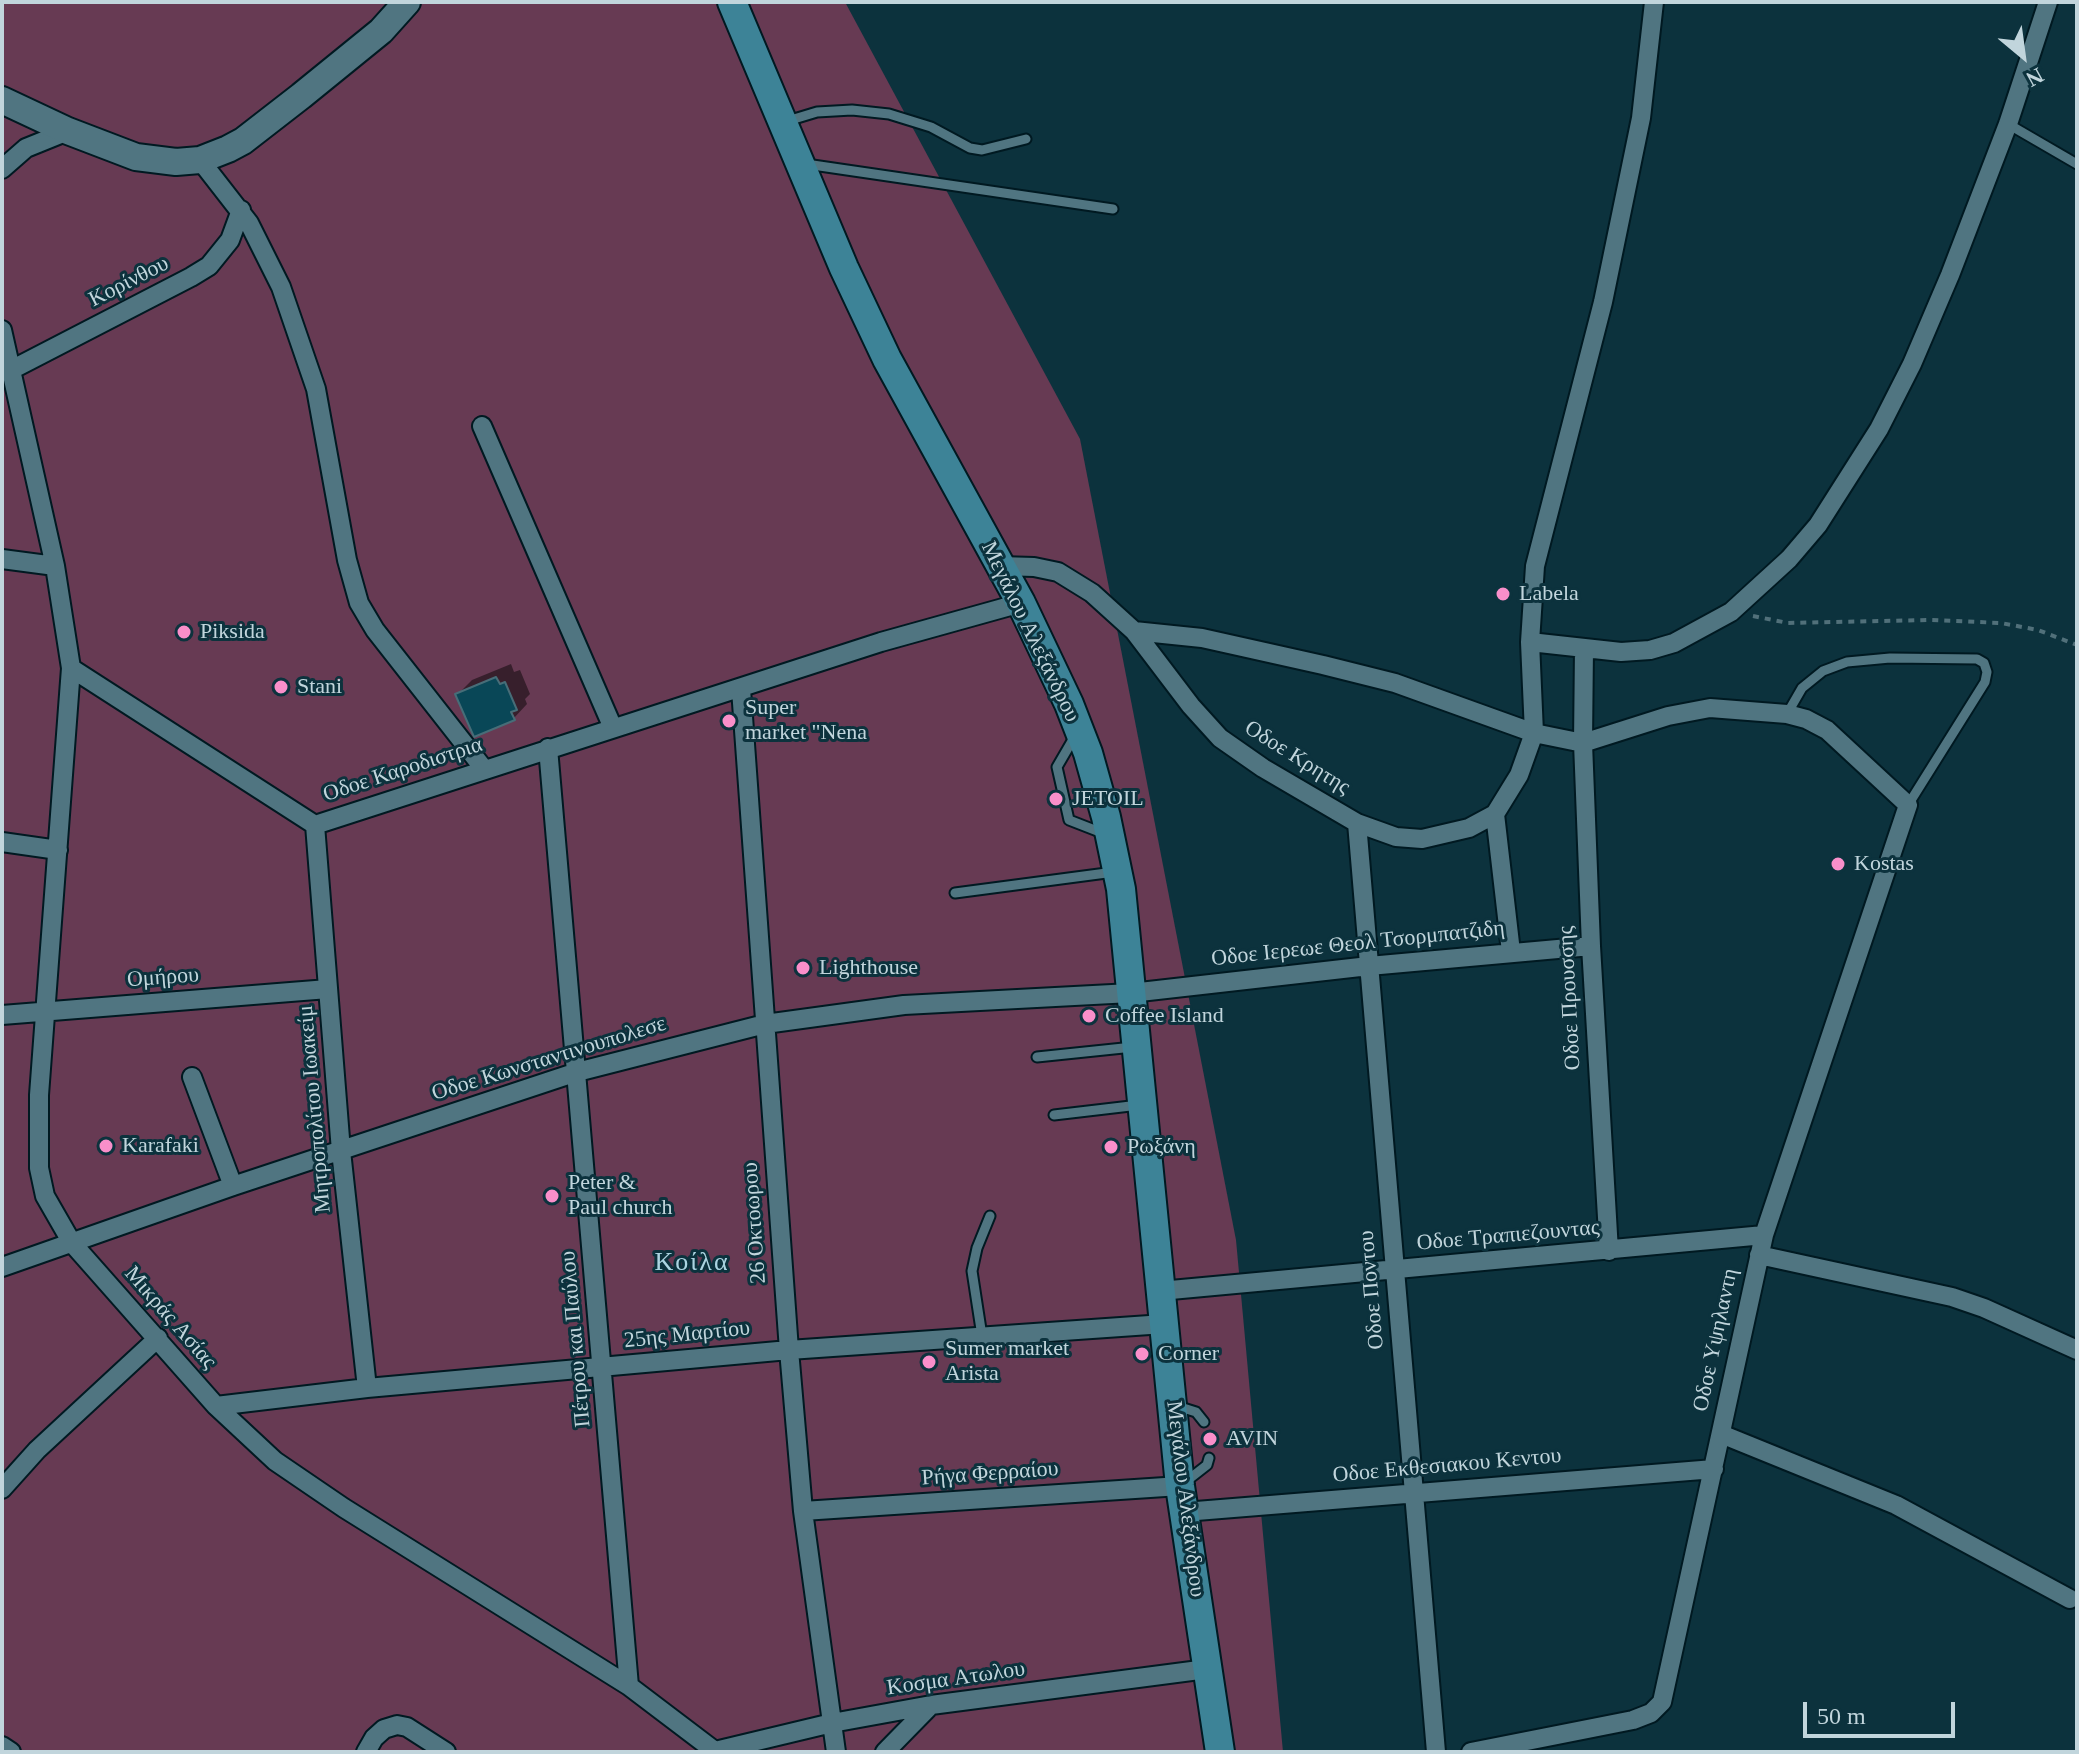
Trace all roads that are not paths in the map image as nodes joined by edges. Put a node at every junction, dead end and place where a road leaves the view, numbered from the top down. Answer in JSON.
{"nodes":[{"id":1,"x":407,"y":2,"type":"edge"},
{"id":2,"x":732,"y":2,"type":"edge"},
{"id":3,"x":1654,"y":2,"type":"edge"},
{"id":4,"x":2048,"y":2,"type":"edge"},
{"id":5,"x":2,"y":100,"type":"edge"},
{"id":6,"x":782,"y":123,"type":"junction"},
{"id":7,"x":2008,"y":124,"type":"junction"},
{"id":8,"x":68,"y":131,"type":"junction"},
{"id":9,"x":1026,"y":139,"type":"dead end"},
{"id":10,"x":200,"y":160,"type":"junction"},
{"id":11,"x":799,"y":163,"type":"junction"},
{"id":12,"x":2077,"y":164,"type":"edge"},
{"id":13,"x":2,"y":169,"type":"edge"},
{"id":14,"x":1113,"y":209,"type":"dead end"},
{"id":15,"x":241,"y":210,"type":"junction"},
{"id":16,"x":2,"y":330,"type":"edge"},
{"id":17,"x":11,"y":370,"type":"junction"},
{"id":18,"x":482,"y":426,"type":"dead end"},
{"id":19,"x":2,"y":559,"type":"edge"},
{"id":20,"x":55,"y":566,"type":"junction"},
{"id":21,"x":1000,"y":566,"type":"junction"},
{"id":22,"x":1021,"y":603,"type":"junction"},
{"id":23,"x":1134,"y":631,"type":"junction"},
{"id":24,"x":1530,"y":642,"type":"junction"},
{"id":25,"x":1584,"y":648,"type":"junction"},
{"id":26,"x":71,"y":668,"type":"junction"},
{"id":27,"x":741,"y":689,"type":"junction"},
{"id":28,"x":1787,"y":714,"type":"junction"},
{"id":29,"x":613,"y":728,"type":"junction"},
{"id":30,"x":1534,"y":733,"type":"junction"},
{"id":31,"x":1583,"y":743,"type":"junction"},
{"id":32,"x":548,"y":748,"type":"junction"},
{"id":33,"x":484,"y":769,"type":"junction"},
{"id":34,"x":1908,"y":805,"type":"junction"},
{"id":35,"x":1495,"y":814,"type":"junction"},
{"id":36,"x":1357,"y":823,"type":"junction"},
{"id":37,"x":315,"y":825,"type":"junction"},
{"id":38,"x":2,"y":842,"type":"edge"},
{"id":39,"x":58,"y":850,"type":"junction"},
{"id":40,"x":1118,"y":872,"type":"junction"},
{"id":41,"x":955,"y":893,"type":"dead end"},
{"id":42,"x":1591,"y":946,"type":"junction"},
{"id":43,"x":1511,"y":952,"type":"junction"},
{"id":44,"x":1369,"y":966,"type":"junction"},
{"id":45,"x":328,"y":989,"type":"junction"},
{"id":46,"x":1131,"y":993,"type":"junction"},
{"id":47,"x":45,"y":1011,"type":"junction"},
{"id":48,"x":2,"y":1015,"type":"edge"},
{"id":49,"x":765,"y":1024,"type":"junction"},
{"id":50,"x":1136,"y":1046,"type":"junction"},
{"id":51,"x":1037,"y":1057,"type":"dead end"},
{"id":52,"x":577,"y":1072,"type":"junction"},
{"id":53,"x":192,"y":1077,"type":"dead end"},
{"id":54,"x":1142,"y":1105,"type":"junction"},
{"id":55,"x":1054,"y":1115,"type":"dead end"},
{"id":56,"x":341,"y":1151,"type":"junction"},
{"id":57,"x":233,"y":1186,"type":"junction"},
{"id":58,"x":990,"y":1216,"type":"dead end"},
{"id":59,"x":1764,"y":1235,"type":"junction"},
{"id":60,"x":72,"y":1243,"type":"junction"},
{"id":61,"x":1609,"y":1251,"type":"junction"},
{"id":62,"x":1759,"y":1255,"type":"junction"},
{"id":63,"x":2,"y":1267,"type":"edge"},
{"id":64,"x":1394,"y":1271,"type":"junction"},
{"id":65,"x":1160,"y":1291,"type":"junction"},
{"id":66,"x":1164,"y":1324,"type":"junction"},
{"id":67,"x":982,"y":1336,"type":"junction"},
{"id":68,"x":158,"y":1338,"type":"junction"},
{"id":69,"x":789,"y":1350,"type":"junction"},
{"id":70,"x":2077,"y":1350,"type":"edge"},
{"id":71,"x":602,"y":1368,"type":"junction"},
{"id":72,"x":367,"y":1388,"type":"junction"},
{"id":73,"x":1173,"y":1405,"type":"junction"},
{"id":74,"x":216,"y":1406,"type":"junction"},
{"id":75,"x":1204,"y":1422,"type":"dead end"},
{"id":76,"x":1721,"y":1434,"type":"junction"},
{"id":77,"x":1209,"y":1458,"type":"dead end"},
{"id":78,"x":1714,"y":1469,"type":"junction"},
{"id":79,"x":2,"y":1489,"type":"edge"},
{"id":80,"x":1414,"y":1493,"type":"junction"},
{"id":81,"x":1182,"y":1499,"type":"junction"},
{"id":82,"x":803,"y":1511,"type":"junction"},
{"id":83,"x":2070,"y":1599,"type":"dead end"},
{"id":84,"x":1207,"y":1669,"type":"junction"},
{"id":85,"x":629,"y":1686,"type":"junction"},
{"id":86,"x":931,"y":1705,"type":"junction"},
{"id":87,"x":832,"y":1723,"type":"junction"},
{"id":88,"x":370,"y":1745,"type":"edge"},
{"id":89,"x":716,"y":1751,"type":"edge"},
{"id":90,"x":446,"y":1752,"type":"edge"},
{"id":91,"x":836,"y":1752,"type":"edge"},
{"id":92,"x":885,"y":1752,"type":"edge"},
{"id":93,"x":1220,"y":1752,"type":"edge"},
{"id":94,"x":1436,"y":1752,"type":"edge"},
{"id":95,"x":1471,"y":1752,"type":"edge"}],
"edges":[{"from":1,"to":10,"type":"main road"},
{"from":2,"to":6,"type":"main road","name":"Μεγάλου Αλεξάνδρου"},
{"from":3,"to":24,"type":"street"},
{"from":4,"to":7,"type":"street"},
{"from":5,"to":8,"type":"main road"},
{"from":6,"to":9,"type":"lane"},
{"from":6,"to":11,"type":"main road","name":"Μεγάλου Αλεξάνδρου"},
{"from":7,"to":12,"type":"lane"},
{"from":7,"to":25,"type":"street"},
{"from":8,"to":10,"type":"main road"},
{"from":8,"to":13,"type":"street"},
{"from":10,"to":15,"type":"street"},
{"from":11,"to":14,"type":"lane"},
{"from":11,"to":21,"type":"main road","name":"Μεγάλου Αλεξάνδρου"},
{"from":15,"to":17,"type":"street","name":"Κορίνθου"},
{"from":15,"to":33,"type":"street"},
{"from":16,"to":17,"type":"street"},
{"from":17,"to":20,"type":"street"},
{"from":18,"to":29,"type":"street"},
{"from":19,"to":20,"type":"street"},
{"from":20,"to":26,"type":"street"},
{"from":21,"to":22,"type":"main road","name":"Μεγάλου Αλεξάνδρου"},
{"from":21,"to":23,"type":"street","name":"Oδοε Κρητης"},
{"from":22,"to":27,"type":"street","name":"Oδοε Καροδιστρια"},
{"from":22,"to":40,"type":"main road","name":"Μεγάλου Αλεξάνδρου"},
{"from":23,"to":30,"type":"street"},
{"from":23,"to":36,"type":"street","name":"Oδοε Κρητης"},
{"from":24,"to":25,"type":"street"},
{"from":24,"to":30,"type":"street"},
{"from":25,"to":31,"type":"street","name":"Oδοε Προυσσης"},
{"from":26,"to":37,"type":"street","name":"Oδοε Καροδιστρια"},
{"from":26,"to":39,"type":"street","name":"Μικράς Ασίας"},
{"from":27,"to":29,"type":"street","name":"Oδοε Καροδιστρια"},
{"from":27,"to":49,"type":"street","name":"26 Οκτοωρου"},
{"from":28,"to":31,"type":"street"},
{"from":28,"to":34,"type":"street"},
{"from":28,"to":34,"type":"lane"},
{"from":29,"to":32,"type":"street","name":"Oδοε Καροδιστρια"},
{"from":30,"to":31,"type":"street"},
{"from":30,"to":35,"type":"street"},
{"from":31,"to":42,"type":"street","name":"Oδοε Προυσσης"},
{"from":32,"to":33,"type":"street","name":"Oδοε Καροδιστρια"},
{"from":32,"to":52,"type":"street","name":"Πέτρου και Παύλου"},
{"from":33,"to":37,"type":"street","name":"Oδοε Καροδιστρια"},
{"from":34,"to":59,"type":"street","name":"Oδοε Υψηλαντη"},
{"from":35,"to":36,"type":"street","name":"Oδοε Κρητης"},
{"from":35,"to":43,"type":"street"},
{"from":36,"to":44,"type":"street","name":"Oδοε Ποντου"},
{"from":37,"to":45,"type":"street","name":"Μητροπολίτου Ιωακείμ"},
{"from":38,"to":39,"type":"street"},
{"from":39,"to":47,"type":"street","name":"Μικράς Ασίας"},
{"from":40,"to":41,"type":"lane"},
{"from":40,"to":46,"type":"main road","name":"Μεγάλου Αλεξάνδρου"},
{"from":42,"to":43,"type":"street","name":"Oδοε Ιερεωε Θεολ Τσορμπατζιδη"},
{"from":42,"to":61,"type":"street","name":"Oδοε Προυσσης"},
{"from":43,"to":44,"type":"street","name":"Oδοε Ιερεωε Θεολ Τσορμπατζιδη"},
{"from":44,"to":46,"type":"street","name":"Oδοε Ιερεωε Θεολ Τσορμπατζιδη"},
{"from":44,"to":64,"type":"street","name":"Oδοε Ποντου"},
{"from":45,"to":47,"type":"street","name":"Ομήρου"},
{"from":45,"to":56,"type":"street","name":"Μητροπολίτου Ιωακείμ"},
{"from":46,"to":49,"type":"street","name":"Oδοε Κωνσταντινουπολεσε"},
{"from":46,"to":50,"type":"main road","name":"Μεγάλου Αλεξάνδρου"},
{"from":47,"to":48,"type":"street","name":"Ομήρου"},
{"from":47,"to":60,"type":"street","name":"Μικράς Ασίας"},
{"from":49,"to":52,"type":"street","name":"Oδοε Κωνσταντινουπολεσε"},
{"from":49,"to":69,"type":"street","name":"26 Οκτοωρου"},
{"from":50,"to":51,"type":"lane"},
{"from":50,"to":54,"type":"main road","name":"Μεγάλου Αλεξάνδρου"},
{"from":52,"to":56,"type":"street","name":"Oδοε Κωνσταντινουπολεσε"},
{"from":52,"to":71,"type":"street","name":"Πέτρου και Παύλου"},
{"from":53,"to":57,"type":"street"},
{"from":54,"to":55,"type":"lane"},
{"from":54,"to":65,"type":"main road","name":"Μεγάλου Αλεξάνδρου"},
{"from":56,"to":57,"type":"street","name":"Oδοε Κωνσταντινουπολεσε"},
{"from":56,"to":72,"type":"street","name":"Μητροπολίτου Ιωακείμ"},
{"from":57,"to":60,"type":"street","name":"Oδοε Κωνσταντινουπολεσε"},
{"from":58,"to":67,"type":"lane"},
{"from":59,"to":61,"type":"street","name":"Oδοε Τραπιεζουντας"},
{"from":59,"to":62,"type":"street","name":"Oδοε Υψηλαντη"},
{"from":60,"to":63,"type":"street","name":"Oδοε Κωνσταντινουπολεσε"},
{"from":60,"to":68,"type":"street","name":"Μικράς Ασίας"},
{"from":61,"to":64,"type":"street","name":"Oδοε Τραπιεζουντας"},
{"from":62,"to":70,"type":"street"},
{"from":62,"to":76,"type":"street","name":"Oδοε Υψηλαντη"},
{"from":64,"to":65,"type":"street","name":"Oδοε Τραπιεζουντας"},
{"from":64,"to":80,"type":"street","name":"Oδοε Ποντου"},
{"from":65,"to":66,"type":"main road","name":"Μεγάλου Αλεξάνδρου"},
{"from":66,"to":67,"type":"street","name":"25ης Μαρτίου"},
{"from":66,"to":73,"type":"main road","name":"Μεγάλου Αλεξάνδρου"},
{"from":67,"to":69,"type":"street","name":"25ης Μαρτίου"},
{"from":68,"to":74,"type":"street","name":"Μικράς Ασίας"},
{"from":68,"to":79,"type":"street"},
{"from":69,"to":71,"type":"street","name":"25ης Μαρτίου"},
{"from":69,"to":82,"type":"street","name":"26 Οκτοωρου"},
{"from":71,"to":72,"type":"street","name":"25ης Μαρτίου"},
{"from":71,"to":85,"type":"street","name":"Πέτρου και Παύλου"},
{"from":72,"to":74,"type":"street","name":"25ης Μαρτίου"},
{"from":73,"to":75,"type":"lane"},
{"from":73,"to":81,"type":"main road","name":"Μεγάλου Αλεξάνδρου"},
{"from":74,"to":85,"type":"street","name":"Μικράς Ασίας"},
{"from":76,"to":78,"type":"street","name":"Oδοε Υψηλαντη"},
{"from":76,"to":83,"type":"street"},
{"from":77,"to":81,"type":"lane"},
{"from":78,"to":80,"type":"street","name":"Oδοε Εκθεσιακου Κεντου"},
{"from":78,"to":95,"type":"street","name":"Oδοε Υψηλαντη"},
{"from":80,"to":81,"type":"street","name":"Oδοε Εκθεσιακου Κεντου"},
{"from":80,"to":94,"type":"street","name":"Oδοε Ποντου"},
{"from":81,"to":82,"type":"street","name":"Ρήγα Φερραίου"},
{"from":81,"to":84,"type":"main road","name":"Μεγάλου Αλεξάνδρου"},
{"from":82,"to":87,"type":"street","name":"26 Οκτοωρου"},
{"from":84,"to":86,"type":"street","name":"Κοσμα Ατωλου"},
{"from":84,"to":93,"type":"main road","name":"Μεγάλου Αλεξάνδρου"},
{"from":85,"to":89,"type":"street","name":"Μικράς Ασίας"},
{"from":86,"to":87,"type":"street","name":"Κοσμα Ατωλου"},
{"from":86,"to":92,"type":"street"},
{"from":87,"to":89,"type":"street","name":"Κοσμα Ατωλου"},
{"from":87,"to":91,"type":"street","name":"26 Οκτοωρου"},
{"from":88,"to":90,"type":"street"}]}
